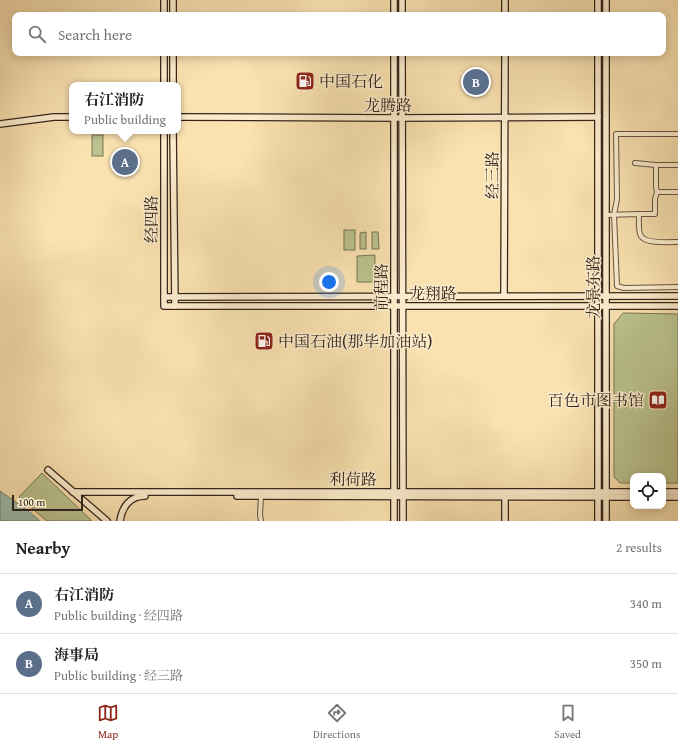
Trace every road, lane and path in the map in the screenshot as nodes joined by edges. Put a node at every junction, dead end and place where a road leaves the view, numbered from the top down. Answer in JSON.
{"nodes":[{"id":1,"x":164,"y":0,"type":"edge"},
{"id":2,"x":173,"y":0,"type":"edge"},
{"id":3,"x":394,"y":0,"type":"edge"},
{"id":4,"x":402,"y":0,"type":"edge"},
{"id":5,"x":505,"y":0,"type":"edge"},
{"id":6,"x":598,"y":0,"type":"edge"},
{"id":7,"x":606,"y":0,"type":"edge"},
{"id":8,"x":164,"y":12,"type":"edge"},
{"id":9,"x":173,"y":12,"type":"edge"},
{"id":10,"x":394,"y":12,"type":"edge"},
{"id":11,"x":402,"y":12,"type":"edge"},
{"id":12,"x":505,"y":12,"type":"edge"},
{"id":13,"x":598,"y":12,"type":"edge"},
{"id":14,"x":606,"y":12,"type":"edge"},
{"id":15,"x":164,"y":56,"type":"edge"},
{"id":16,"x":173,"y":56,"type":"edge"},
{"id":17,"x":394,"y":56,"type":"edge"},
{"id":18,"x":402,"y":56,"type":"edge"},
{"id":19,"x":505,"y":56,"type":"edge"},
{"id":20,"x":598,"y":56,"type":"edge"},
{"id":21,"x":606,"y":56,"type":"edge"},
{"id":22,"x":164,"y":82,"type":"edge"},
{"id":23,"x":173,"y":82,"type":"edge"},
{"id":24,"x":69,"y":117,"type":"edge"},
{"id":25,"x":181,"y":117,"type":"edge"},
{"id":26,"x":505,"y":117,"type":"junction"},
{"id":27,"x":598,"y":117,"type":"junction"},
{"id":28,"x":394,"y":118,"type":"junction"},
{"id":29,"x":402,"y":118,"type":"junction"},
{"id":30,"x":0,"y":124,"type":"edge"},
{"id":31,"x":164,"y":134,"type":"edge"},
{"id":32,"x":173,"y":134,"type":"edge"},
{"id":33,"x":678,"y":134,"type":"edge"},
{"id":34,"x":635,"y":163,"type":"dead end"},
{"id":35,"x":678,"y":164,"type":"edge"},
{"id":36,"x":656,"y":165,"type":"junction"},
{"id":37,"x":657,"y":192,"type":"junction"},
{"id":38,"x":678,"y":192,"type":"edge"},
{"id":39,"x":639,"y":214,"type":"junction"},
{"id":40,"x":606,"y":215,"type":"junction"},
{"id":41,"x":614,"y":215,"type":"junction"},
{"id":42,"x":678,"y":242,"type":"edge"},
{"id":43,"x":678,"y":287,"type":"edge"},
{"id":44,"x":394,"y":296,"type":"junction"},
{"id":45,"x":403,"y":296,"type":"junction"},
{"id":46,"x":504,"y":296,"type":"junction"},
{"id":47,"x":598,"y":296,"type":"junction"},
{"id":48,"x":606,"y":296,"type":"junction"},
{"id":49,"x":678,"y":296,"type":"edge"},
{"id":50,"x":164,"y":297,"type":"junction"},
{"id":51,"x":175,"y":297,"type":"junction"},
{"id":52,"x":164,"y":306,"type":"joint"},
{"id":53,"x":175,"y":306,"type":"junction"},
{"id":54,"x":394,"y":306,"type":"junction"},
{"id":55,"x":403,"y":306,"type":"junction"},
{"id":56,"x":598,"y":306,"type":"junction"},
{"id":57,"x":606,"y":306,"type":"junction"},
{"id":58,"x":678,"y":306,"type":"edge"},
{"id":59,"x":48,"y":470,"type":"dead end"},
{"id":60,"x":73,"y":492,"type":"junction"},
{"id":61,"x":630,"y":492,"type":"edge"},
{"id":62,"x":666,"y":492,"type":"edge"},
{"id":63,"x":678,"y":492,"type":"edge"},
{"id":64,"x":394,"y":494,"type":"junction"},
{"id":65,"x":403,"y":494,"type":"junction"},
{"id":66,"x":598,"y":495,"type":"junction"},
{"id":67,"x":606,"y":495,"type":"junction"},
{"id":68,"x":261,"y":496,"type":"junction"},
{"id":69,"x":506,"y":497,"type":"junction"},
{"id":70,"x":630,"y":497,"type":"edge"},
{"id":71,"x":666,"y":497,"type":"edge"},
{"id":72,"x":678,"y":497,"type":"edge"},
{"id":73,"x":107,"y":521,"type":"edge"},
{"id":74,"x":120,"y":521,"type":"edge"},
{"id":75,"x":261,"y":521,"type":"edge"},
{"id":76,"x":394,"y":521,"type":"edge"},
{"id":77,"x":403,"y":521,"type":"edge"},
{"id":78,"x":506,"y":521,"type":"edge"},
{"id":79,"x":598,"y":521,"type":"edge"},
{"id":80,"x":606,"y":521,"type":"edge"}],
"edges":[{"from":1,"to":8,"type":"main road"},
{"from":2,"to":9,"type":"main road"},
{"from":3,"to":10,"type":"main road"},
{"from":4,"to":11,"type":"main road"},
{"from":5,"to":12,"type":"main road"},
{"from":6,"to":13,"type":"main road"},
{"from":7,"to":14,"type":"main road"},
{"from":15,"to":22,"type":"main road"},
{"from":16,"to":23,"type":"main road"},
{"from":17,"to":28,"type":"main road","name":"前程路"},
{"from":18,"to":29,"type":"main road","name":"前程路"},
{"from":19,"to":26,"type":"main road","name":"经三路"},
{"from":20,"to":27,"type":"main road","name":"龙景东路"},
{"from":21,"to":40,"type":"main road","name":"龙景东路"},
{"from":24,"to":30,"type":"main road"},
{"from":25,"to":28,"type":"main road","name":"龙腾路"},
{"from":26,"to":27,"type":"main road","name":"龙腾路"},
{"from":26,"to":29,"type":"main road","name":"龙腾路"},
{"from":26,"to":46,"type":"main road","name":"经三路"},
{"from":27,"to":47,"type":"main road","name":"龙景东路"},
{"from":28,"to":29,"type":"main road","name":"龙腾路"},
{"from":28,"to":44,"type":"main road","name":"前程路"},
{"from":29,"to":45,"type":"main road","name":"前程路"},
{"from":31,"to":50,"type":"main road","name":"经四路"},
{"from":32,"to":51,"type":"main road","name":"经四路"},
{"from":33,"to":41,"type":"street"},
{"from":34,"to":36,"type":"street"},
{"from":35,"to":36,"type":"street"},
{"from":36,"to":37,"type":"street"},
{"from":37,"to":38,"type":"street"},
{"from":37,"to":39,"type":"street"},
{"from":39,"to":41,"type":"street"},
{"from":39,"to":42,"type":"street"},
{"from":40,"to":41,"type":"street"},
{"from":40,"to":48,"type":"main road","name":"龙景东路"},
{"from":41,"to":43,"type":"street"},
{"from":44,"to":45,"type":"main road","name":"龙翔路"},
{"from":44,"to":51,"type":"main road","name":"龙翔路"},
{"from":44,"to":54,"type":"main road","name":"前程路"},
{"from":45,"to":46,"type":"main road","name":"龙翔路"},
{"from":45,"to":55,"type":"main road","name":"前程路"},
{"from":46,"to":47,"type":"main road","name":"龙翔路"},
{"from":47,"to":48,"type":"main road","name":"龙翔路"},
{"from":47,"to":56,"type":"main road","name":"龙景东路"},
{"from":48,"to":49,"type":"main road","name":"龙翔路"},
{"from":48,"to":57,"type":"main road","name":"龙景东路"},
{"from":50,"to":51,"type":"main road","name":"龙翔路"},
{"from":50,"to":52,"type":"main road","name":"经四路"},
{"from":51,"to":53,"type":"main road","name":"经四路"},
{"from":52,"to":53,"type":"main road","name":"龙翔路"},
{"from":53,"to":54,"type":"main road","name":"龙翔路"},
{"from":54,"to":55,"type":"main road","name":"龙翔路"},
{"from":54,"to":64,"type":"main road","name":"前程路"},
{"from":55,"to":56,"type":"main road","name":"龙翔路"},
{"from":55,"to":65,"type":"main road","name":"前程路"},
{"from":56,"to":57,"type":"main road","name":"龙翔路"},
{"from":56,"to":66,"type":"main road","name":"龙景东路"},
{"from":57,"to":58,"type":"main road","name":"龙翔路"},
{"from":57,"to":67,"type":"main road","name":"龙景东路"},
{"from":59,"to":60,"type":"main road"},
{"from":60,"to":64,"type":"main road","name":"利荷路"},
{"from":60,"to":73,"type":"main road"},
{"from":61,"to":67,"type":"main road","name":"利荷路"},
{"from":62,"to":63,"type":"main road"},
{"from":64,"to":65,"type":"main road","name":"利荷路"},
{"from":64,"to":68,"type":"main road","name":"利荷路"},
{"from":64,"to":76,"type":"main road","name":"前程路"},
{"from":65,"to":66,"type":"main road","name":"利荷路"},
{"from":65,"to":69,"type":"main road","name":"利荷路"},
{"from":65,"to":77,"type":"main road","name":"前程路"},
{"from":66,"to":67,"type":"main road","name":"利荷路"},
{"from":66,"to":69,"type":"main road","name":"利荷路"},
{"from":66,"to":79,"type":"main road","name":"龙景东路"},
{"from":67,"to":70,"type":"main road","name":"利荷路"},
{"from":67,"to":80,"type":"main road","name":"龙景东路"},
{"from":68,"to":74,"type":"main road","name":"利荷路"},
{"from":68,"to":75,"type":"street"},
{"from":69,"to":78,"type":"main road"},
{"from":71,"to":72,"type":"main road"}]}
